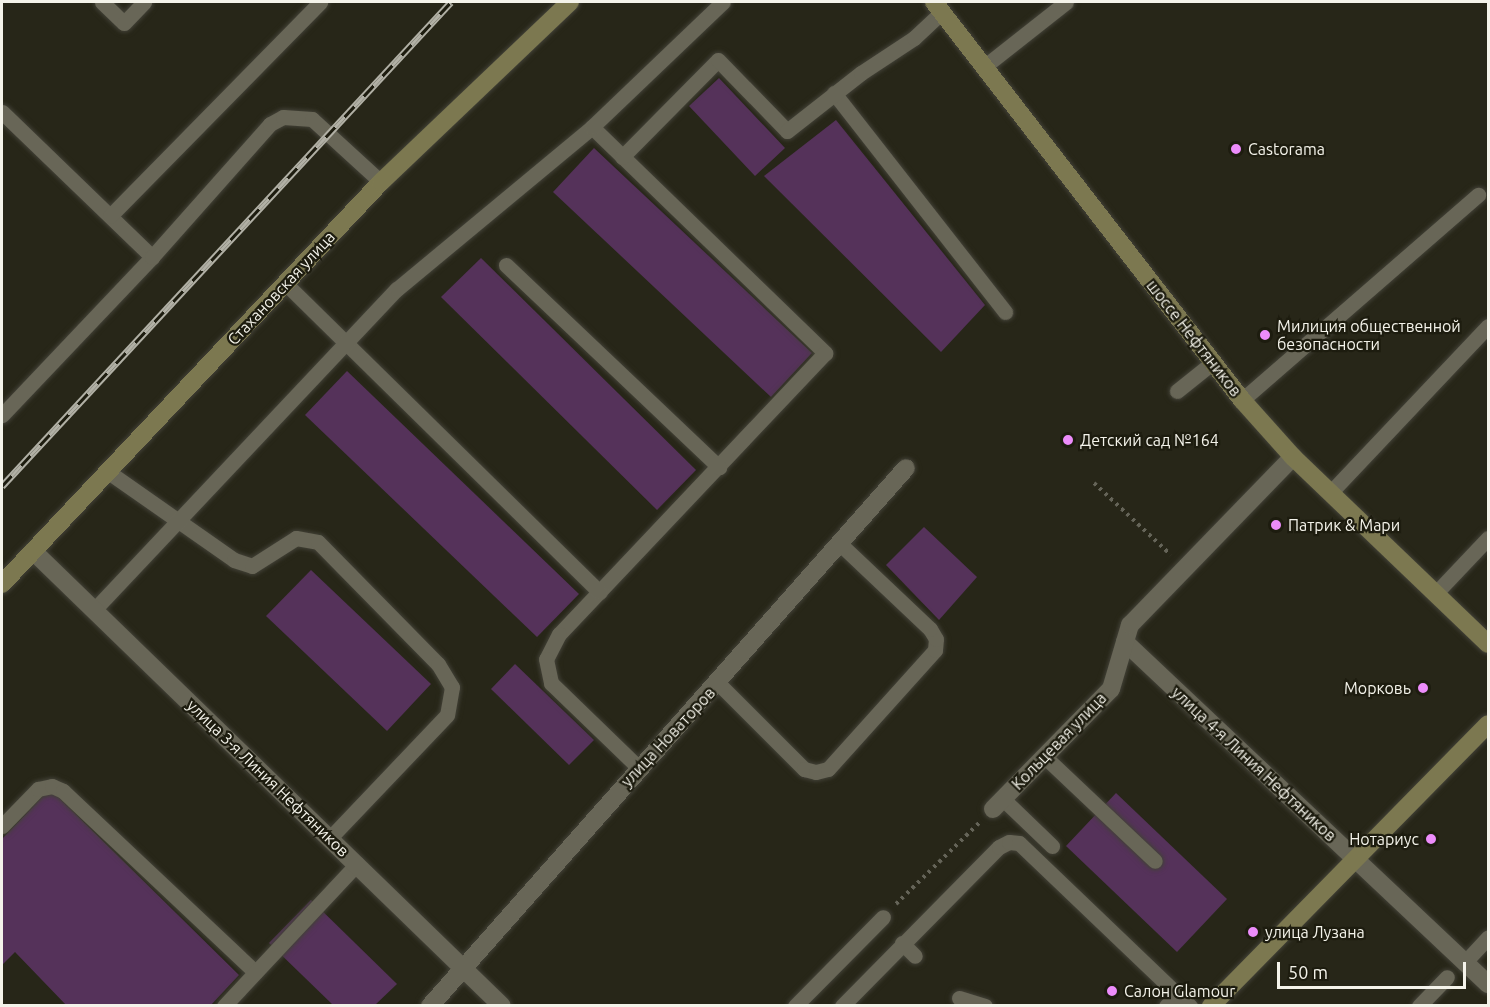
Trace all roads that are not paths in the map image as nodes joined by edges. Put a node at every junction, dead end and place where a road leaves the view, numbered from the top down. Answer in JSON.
{"nodes":[{"id":1,"x":102,"y":2,"type":"edge"},
{"id":2,"x":144,"y":2,"type":"edge"},
{"id":3,"x":320,"y":2,"type":"edge"},
{"id":4,"x":570,"y":2,"type":"edge"},
{"id":5,"x":723,"y":2,"type":"edge"},
{"id":6,"x":1066,"y":2,"type":"edge"},
{"id":7,"x":938,"y":7,"type":"edge"},
{"id":8,"x":985,"y":66,"type":"junction"},
{"id":9,"x":834,"y":93,"type":"junction"},
{"id":10,"x":2,"y":111,"type":"edge"},
{"id":11,"x":592,"y":126,"type":"junction"},
{"id":12,"x":622,"y":157,"type":"junction"},
{"id":13,"x":381,"y":182,"type":"junction"},
{"id":14,"x":1478,"y":195,"type":"dead end"},
{"id":15,"x":110,"y":216,"type":"junction"},
{"id":16,"x":152,"y":257,"type":"junction"},
{"id":17,"x":506,"y":265,"type":"dead end"},
{"id":18,"x":285,"y":284,"type":"junction"},
{"id":19,"x":1005,"y":312,"type":"dead end"},
{"id":20,"x":1488,"y":326,"type":"edge"},
{"id":21,"x":346,"y":343,"type":"junction"},
{"id":22,"x":1212,"y":363,"type":"junction"},
{"id":23,"x":1177,"y":391,"type":"dead end"},
{"id":24,"x":1242,"y":400,"type":"junction"},
{"id":25,"x":2,"y":415,"type":"edge"},
{"id":26,"x":1293,"y":457,"type":"junction"},
{"id":27,"x":719,"y":467,"type":"junction"},
{"id":28,"x":906,"y":468,"type":"dead end"},
{"id":29,"x":107,"y":471,"type":"junction"},
{"id":30,"x":1329,"y":494,"type":"junction"},
{"id":31,"x":176,"y":521,"type":"junction"},
{"id":32,"x":1488,"y":538,"type":"edge"},
{"id":33,"x":840,"y":544,"type":"junction"},
{"id":34,"x":33,"y":551,"type":"junction"},
{"id":35,"x":2,"y":584,"type":"edge"},
{"id":36,"x":599,"y":592,"type":"junction"},
{"id":37,"x":1435,"y":594,"type":"junction"},
{"id":38,"x":94,"y":610,"type":"junction"},
{"id":39,"x":1125,"y":642,"type":"junction"},
{"id":40,"x":1488,"y":644,"type":"edge"},
{"id":41,"x":718,"y":683,"type":"junction"},
{"id":42,"x":1488,"y":724,"type":"edge"},
{"id":43,"x":1045,"y":757,"type":"junction"},
{"id":44,"x":638,"y":767,"type":"junction"},
{"id":45,"x":998,"y":804,"type":"joint"},
{"id":46,"x":2,"y":826,"type":"edge"},
{"id":47,"x":330,"y":838,"type":"junction"},
{"id":48,"x":1052,"y":846,"type":"dead end"},
{"id":49,"x":1355,"y":860,"type":"junction"},
{"id":50,"x":1155,"y":861,"type":"dead end"},
{"id":51,"x":357,"y":864,"type":"junction"},
{"id":52,"x":883,"y":917,"type":"road end"},
{"id":53,"x":1488,"y":936,"type":"edge"},
{"id":54,"x":902,"y":943,"type":"junction"},
{"id":55,"x":915,"y":956,"type":"dead end"},
{"id":56,"x":1464,"y":962,"type":"junction"},
{"id":57,"x":464,"y":969,"type":"junction"},
{"id":58,"x":255,"y":972,"type":"junction"},
{"id":59,"x":1447,"y":977,"type":"dead end"},
{"id":60,"x":1488,"y":984,"type":"edge"},
{"id":61,"x":1177,"y":994,"type":"junction"},
{"id":62,"x":959,"y":998,"type":"dead end"},
{"id":63,"x":224,"y":1005,"type":"edge"},
{"id":64,"x":430,"y":1005,"type":"edge"},
{"id":65,"x":502,"y":1005,"type":"edge"},
{"id":66,"x":795,"y":1005,"type":"edge"},
{"id":67,"x":842,"y":1005,"type":"edge"},
{"id":68,"x":985,"y":1005,"type":"edge"},
{"id":69,"x":1166,"y":1005,"type":"edge"},
{"id":70,"x":1190,"y":1005,"type":"edge"},
{"id":71,"x":1211,"y":1005,"type":"edge"},
{"id":72,"x":1419,"y":1005,"type":"edge"}],
"edges":[{"from":1,"to":2,"type":"lane"},
{"from":3,"to":15,"type":"lane"},
{"from":4,"to":13,"type":"street","name":"Стахановская улица"},
{"from":5,"to":11,"type":"lane"},
{"from":6,"to":8,"type":"lane"},
{"from":7,"to":8,"type":"street","name":"шоссе Нефтяников"},
{"from":7,"to":9,"type":"lane"},
{"from":8,"to":22,"type":"street","name":"шоссе Нефтяников"},
{"from":9,"to":12,"type":"lane"},
{"from":9,"to":19,"type":"lane"},
{"from":10,"to":15,"type":"lane"},
{"from":11,"to":12,"type":"lane"},
{"from":11,"to":21,"type":"lane"},
{"from":12,"to":27,"type":"lane"},
{"from":13,"to":16,"type":"lane"},
{"from":13,"to":18,"type":"street","name":"Стахановская улица"},
{"from":14,"to":24,"type":"lane"},
{"from":15,"to":16,"type":"lane"},
{"from":16,"to":25,"type":"lane"},
{"from":17,"to":27,"type":"lane"},
{"from":18,"to":21,"type":"lane"},
{"from":18,"to":29,"type":"street","name":"Стахановская улица"},
{"from":20,"to":30,"type":"lane"},
{"from":21,"to":31,"type":"lane"},
{"from":21,"to":36,"type":"lane"},
{"from":22,"to":23,"type":"lane"},
{"from":22,"to":24,"type":"street","name":"шоссе Нефтяников"},
{"from":24,"to":26,"type":"street","name":"шоссе Нефтяников"},
{"from":26,"to":30,"type":"street","name":"шоссе Нефтяников"},
{"from":26,"to":39,"type":"street","name":"Кольцевая улица"},
{"from":27,"to":36,"type":"lane"},
{"from":28,"to":33,"type":"street","name":"улица Новаторов"},
{"from":29,"to":31,"type":"lane"},
{"from":29,"to":34,"type":"street","name":"Стахановская улица"},
{"from":30,"to":37,"type":"street","name":"шоссе Нефтяников"},
{"from":31,"to":38,"type":"lane"},
{"from":31,"to":47,"type":"lane"},
{"from":32,"to":37,"type":"lane"},
{"from":33,"to":41,"type":"street","name":"улица Новаторов"},
{"from":33,"to":41,"type":"lane"},
{"from":34,"to":35,"type":"street","name":"Стахановская улица"},
{"from":34,"to":38,"type":"street","name":"улица 3-я Линия Нефтяников"},
{"from":36,"to":44,"type":"lane"},
{"from":37,"to":40,"type":"street","name":"шоссе Нефтяников"},
{"from":38,"to":47,"type":"street","name":"улица 3-я Линия Нефтяников"},
{"from":39,"to":43,"type":"street","name":"Кольцевая улица"},
{"from":39,"to":49,"type":"street","name":"улица 4-я Линия Нефтяников"},
{"from":41,"to":44,"type":"street","name":"улица Новаторов"},
{"from":42,"to":49,"type":"street"},
{"from":43,"to":45,"type":"street","name":"Кольцевая улица"},
{"from":43,"to":50,"type":"lane"},
{"from":44,"to":57,"type":"street","name":"улица Новаторов"},
{"from":45,"to":48,"type":"lane"},
{"from":46,"to":58,"type":"lane"},
{"from":47,"to":51,"type":"street","name":"улица 3-я Линия Нефтяников"},
{"from":49,"to":56,"type":"street","name":"улица 4-я Линия Нефтяников"},
{"from":49,"to":71,"type":"street"},
{"from":51,"to":57,"type":"street","name":"улица 3-я Линия Нефтяников"},
{"from":51,"to":58,"type":"lane"},
{"from":52,"to":66,"type":"lane"},
{"from":53,"to":56,"type":"lane"},
{"from":54,"to":55,"type":"lane"},
{"from":54,"to":61,"type":"lane"},
{"from":54,"to":67,"type":"lane"},
{"from":56,"to":60,"type":"street","name":"улица 4-я Линия Нефтяников"},
{"from":57,"to":64,"type":"street","name":"улица Новаторов"},
{"from":57,"to":65,"type":"street","name":"улица 3-я Линия Нефтяников"},
{"from":58,"to":63,"type":"lane"},
{"from":59,"to":72,"type":"lane"},
{"from":61,"to":69,"type":"lane"},
{"from":61,"to":70,"type":"lane"},
{"from":62,"to":68,"type":"lane"}]}
